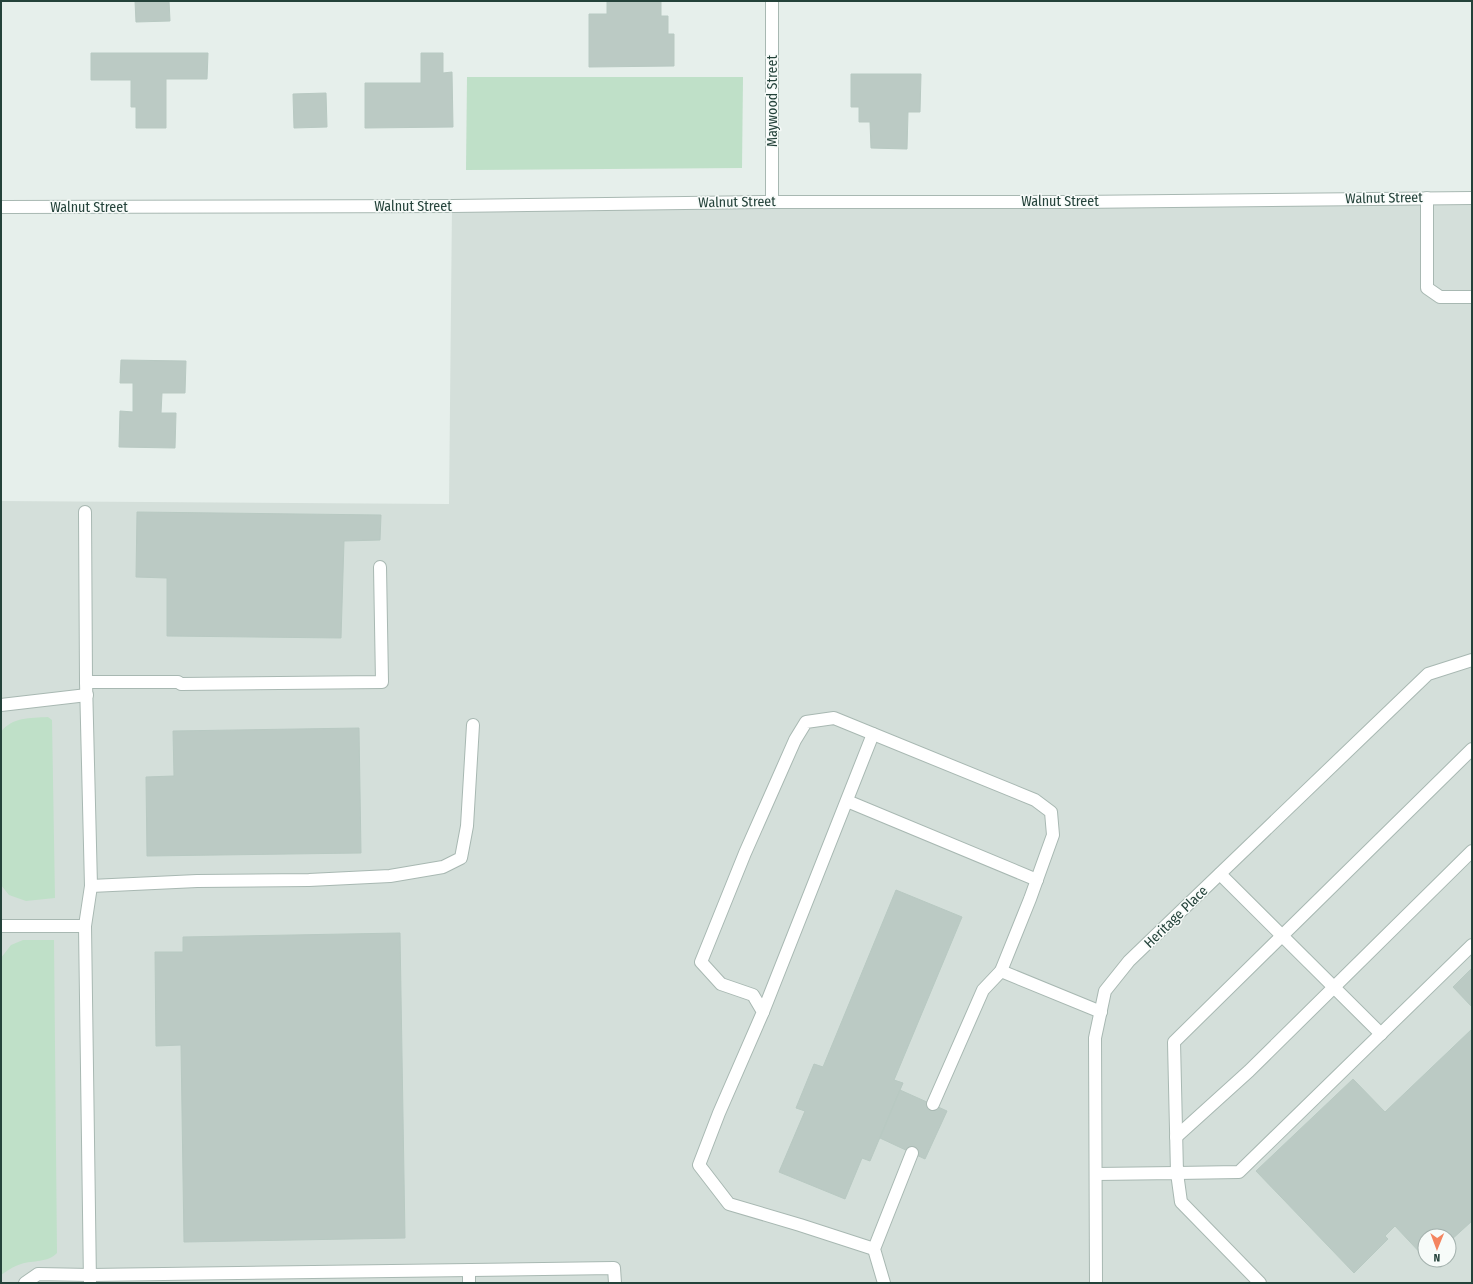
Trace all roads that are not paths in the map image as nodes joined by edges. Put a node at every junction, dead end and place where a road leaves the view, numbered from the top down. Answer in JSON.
{"nodes":[{"id":1,"x":772,"y":1,"type":"edge"},
{"id":2,"x":1427,"y":198,"type":"junction"},
{"id":3,"x":1472,"y":198,"type":"edge"},
{"id":4,"x":772,"y":202,"type":"junction"},
{"id":5,"x":1,"y":207,"type":"edge"},
{"id":6,"x":1472,"y":296,"type":"edge"},
{"id":7,"x":85,"y":512,"type":"dead end"},
{"id":8,"x":380,"y":566,"type":"dead end"},
{"id":9,"x":1472,"y":660,"type":"edge"},
{"id":10,"x":86,"y":682,"type":"junction"},
{"id":11,"x":87,"y":695,"type":"junction"},
{"id":12,"x":1,"y":705,"type":"edge"},
{"id":13,"x":474,"y":725,"type":"dead end"},
{"id":14,"x":874,"y":734,"type":"junction"},
{"id":15,"x":1472,"y":749,"type":"edge"},
{"id":16,"x":847,"y":801,"type":"junction"},
{"id":17,"x":1472,"y":851,"type":"edge"},
{"id":18,"x":1220,"y":874,"type":"junction"},
{"id":19,"x":1037,"y":880,"type":"junction"},
{"id":20,"x":91,"y":886,"type":"junction"},
{"id":21,"x":1,"y":926,"type":"edge"},
{"id":22,"x":85,"y":926,"type":"junction"},
{"id":23,"x":1282,"y":935,"type":"junction"},
{"id":24,"x":1472,"y":945,"type":"edge"},
{"id":25,"x":1001,"y":971,"type":"junction"},
{"id":26,"x":1334,"y":988,"type":"junction"},
{"id":27,"x":763,"y":1012,"type":"junction"},
{"id":28,"x":1100,"y":1012,"type":"junction"},
{"id":29,"x":1381,"y":1034,"type":"junction"},
{"id":30,"x":933,"y":1104,"type":"dead end"},
{"id":31,"x":1176,"y":1137,"type":"junction"},
{"id":32,"x":912,"y":1153,"type":"dead end"},
{"id":33,"x":1177,"y":1173,"type":"junction"},
{"id":34,"x":1096,"y":1174,"type":"junction"},
{"id":35,"x":874,"y":1249,"type":"junction"},
{"id":36,"x":469,"y":1270,"type":"junction"},
{"id":37,"x":90,"y":1279,"type":"edge"},
{"id":38,"x":24,"y":1283,"type":"edge"},
{"id":39,"x":469,"y":1283,"type":"edge"},
{"id":40,"x":615,"y":1283,"type":"edge"},
{"id":41,"x":884,"y":1283,"type":"edge"},
{"id":42,"x":1096,"y":1283,"type":"edge"},
{"id":43,"x":1260,"y":1283,"type":"edge"}],
"edges":[{"from":1,"to":4,"type":"street","name":"Maywood Street"},
{"from":2,"to":3,"type":"street","name":"Walnut Street"},
{"from":2,"to":4,"type":"street","name":"Walnut Street"},
{"from":2,"to":6,"type":"street"},
{"from":4,"to":5,"type":"street","name":"Walnut Street"},
{"from":7,"to":10,"type":"street"},
{"from":8,"to":10,"type":"street"},
{"from":9,"to":18,"type":"street","name":"Heritage Place"},
{"from":10,"to":11,"type":"street"},
{"from":11,"to":12,"type":"street"},
{"from":11,"to":20,"type":"street"},
{"from":13,"to":20,"type":"street"},
{"from":14,"to":16,"type":"street"},
{"from":14,"to":19,"type":"street"},
{"from":14,"to":27,"type":"street"},
{"from":15,"to":23,"type":"street"},
{"from":16,"to":19,"type":"street"},
{"from":16,"to":27,"type":"street"},
{"from":17,"to":26,"type":"street"},
{"from":18,"to":23,"type":"street"},
{"from":18,"to":28,"type":"street","name":"Heritage Place"},
{"from":19,"to":25,"type":"street"},
{"from":20,"to":22,"type":"street"},
{"from":21,"to":22,"type":"street"},
{"from":22,"to":37,"type":"street"},
{"from":23,"to":26,"type":"street"},
{"from":23,"to":31,"type":"street"},
{"from":24,"to":29,"type":"street"},
{"from":25,"to":28,"type":"street"},
{"from":25,"to":30,"type":"street"},
{"from":26,"to":29,"type":"street"},
{"from":26,"to":31,"type":"street"},
{"from":27,"to":35,"type":"street"},
{"from":28,"to":34,"type":"street","name":"Heritage Place"},
{"from":29,"to":33,"type":"street"},
{"from":31,"to":33,"type":"street"},
{"from":32,"to":35,"type":"street"},
{"from":33,"to":34,"type":"street"},
{"from":33,"to":43,"type":"street"},
{"from":34,"to":42,"type":"street","name":"Heritage Place"},
{"from":35,"to":41,"type":"street"},
{"from":36,"to":37,"type":"street"},
{"from":36,"to":39,"type":"street"},
{"from":36,"to":40,"type":"street"},
{"from":37,"to":38,"type":"street"}]}
